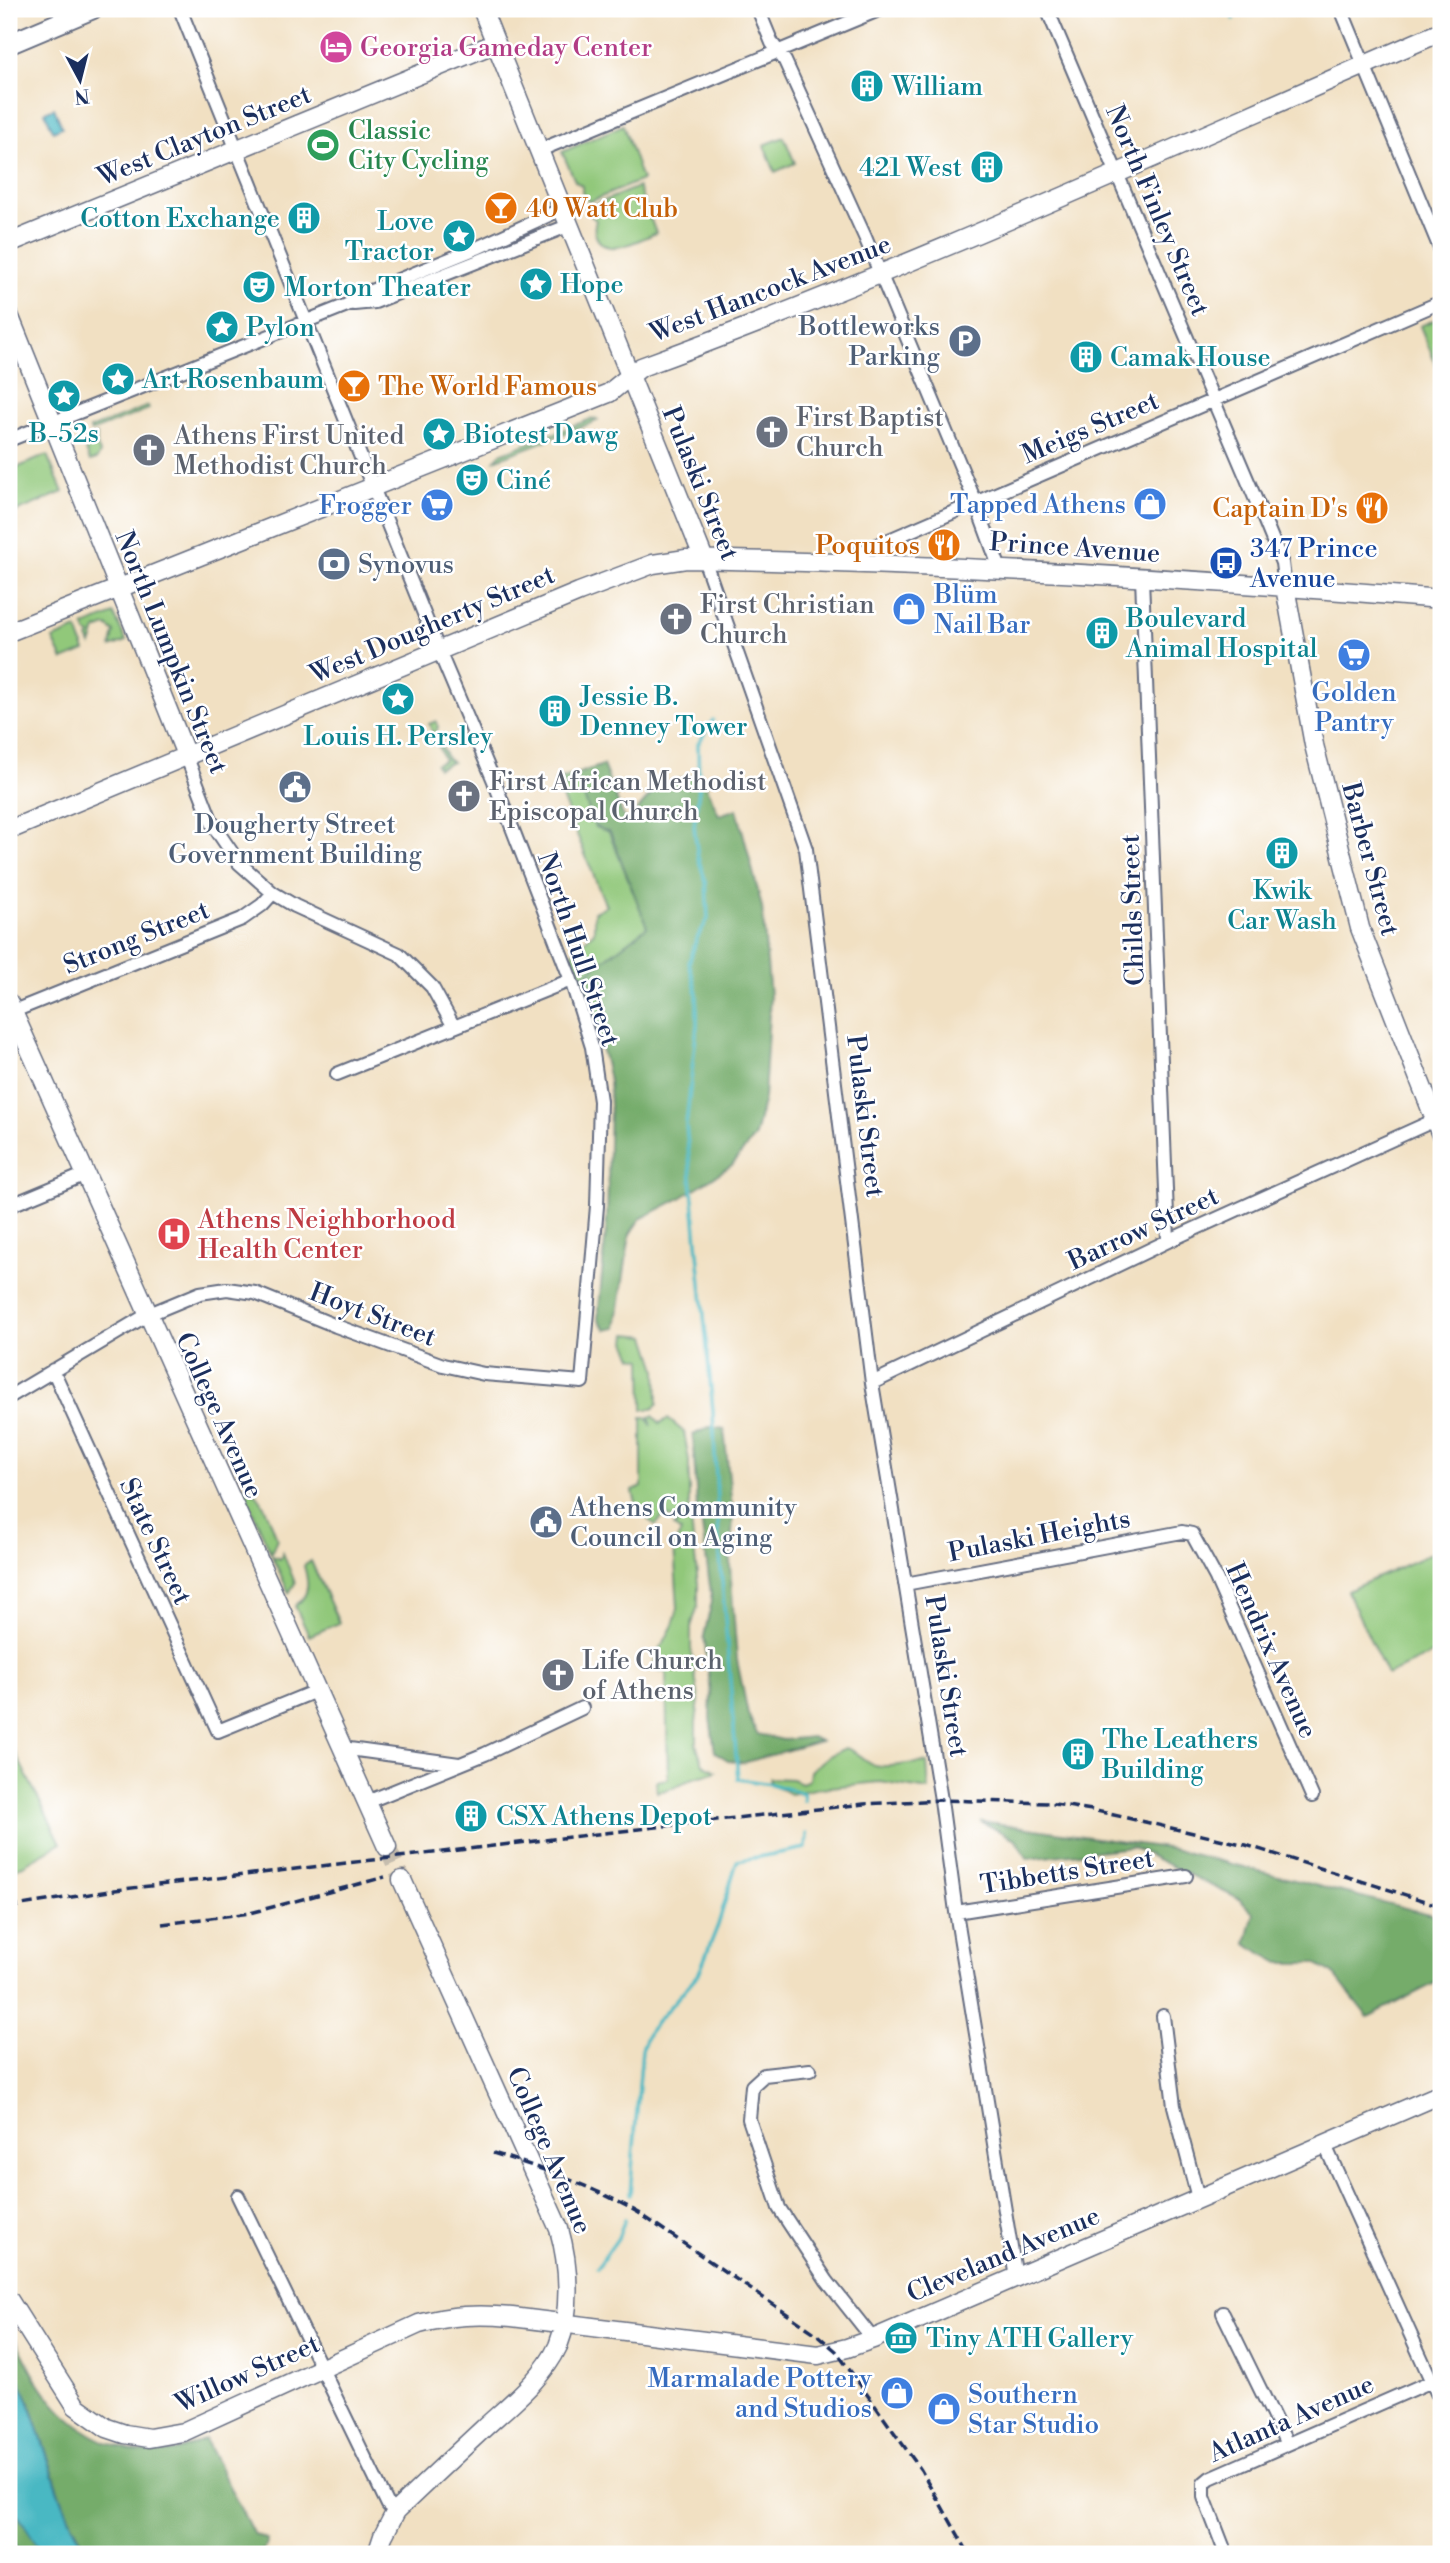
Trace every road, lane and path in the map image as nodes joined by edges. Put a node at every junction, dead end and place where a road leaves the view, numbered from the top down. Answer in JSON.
{"nodes":[{"id":1,"x":92,"y":9,"type":"edge"},
{"id":2,"x":180,"y":9,"type":"edge"},
{"id":3,"x":482,"y":9,"type":"edge"},
{"id":4,"x":758,"y":9,"type":"edge"},
{"id":5,"x":881,"y":9,"type":"edge"},
{"id":6,"x":1047,"y":9,"type":"edge"},
{"id":7,"x":1341,"y":9,"type":"edge"},
{"id":8,"x":1441,"y":32,"type":"edge"},
{"id":9,"x":496,"y":43,"type":"junction"},
{"id":10,"x":9,"y":44,"type":"edge"},
{"id":11,"x":778,"y":52,"type":"junction"},
{"id":12,"x":1364,"y":65,"type":"junction"},
{"id":13,"x":236,"y":150,"type":"junction"},
{"id":14,"x":540,"y":150,"type":"junction"},
{"id":15,"x":1117,"y":175,"type":"junction"},
{"id":16,"x":564,"y":208,"type":"junction"},
{"id":17,"x":570,"y":225,"type":"junction"},
{"id":18,"x":9,"y":243,"type":"edge"},
{"id":19,"x":1441,"y":251,"type":"edge"},
{"id":20,"x":879,"y":274,"type":"junction"},
{"id":21,"x":1441,"y":302,"type":"edge"},
{"id":22,"x":347,"y":305,"type":"junction"},
{"id":23,"x":9,"y":315,"type":"edge"},
{"id":24,"x":306,"y":320,"type":"junction"},
{"id":25,"x":629,"y":376,"type":"junction"},
{"id":26,"x":1214,"y":400,"type":"junction"},
{"id":27,"x":52,"y":423,"type":"junction"},
{"id":28,"x":9,"y":440,"type":"edge"},
{"id":29,"x":373,"y":486,"type":"junction"},
{"id":30,"x":975,"y":501,"type":"junction"},
{"id":31,"x":704,"y":559,"type":"junction"},
{"id":32,"x":834,"y":563,"type":"junction"},
{"id":33,"x":1000,"y":569,"type":"junction"},
{"id":34,"x":1142,"y":578,"type":"junction"},
{"id":35,"x":118,"y":587,"type":"junction"},
{"id":36,"x":1285,"y":587,"type":"junction"},
{"id":37,"x":1441,"y":599,"type":"edge"},
{"id":38,"x":9,"y":632,"type":"edge"},
{"id":39,"x":439,"y":651,"type":"junction"},
{"id":40,"x":186,"y":755,"type":"junction"},
{"id":41,"x":9,"y":830,"type":"edge"},
{"id":42,"x":273,"y":893,"type":"junction"},
{"id":43,"x":570,"y":981,"type":"junction"},
{"id":44,"x":10,"y":1009,"type":"edge"},
{"id":45,"x":454,"y":1027,"type":"junction"},
{"id":46,"x":337,"y":1074,"type":"dead end"},
{"id":47,"x":1438,"y":1128,"type":"edge"},
{"id":48,"x":86,"y":1174,"type":"junction"},
{"id":49,"x":9,"y":1206,"type":"edge"},
{"id":50,"x":1168,"y":1241,"type":"junction"},
{"id":51,"x":147,"y":1315,"type":"junction"},
{"id":52,"x":53,"y":1370,"type":"junction"},
{"id":53,"x":582,"y":1382,"type":"joint"},
{"id":54,"x":872,"y":1383,"type":"junction"},
{"id":55,"x":9,"y":1397,"type":"edge"},
{"id":56,"x":1182,"y":1532,"type":"joint"},
{"id":57,"x":905,"y":1584,"type":"junction"},
{"id":58,"x":316,"y":1691,"type":"junction"},
{"id":59,"x":582,"y":1708,"type":"dead end"},
{"id":60,"x":342,"y":1748,"type":"junction"},
{"id":61,"x":461,"y":1764,"type":"junction"},
{"id":62,"x":1312,"y":1796,"type":"dead end"},
{"id":63,"x":367,"y":1802,"type":"junction"},
{"id":64,"x":387,"y":1847,"type":"tunnel mouth"},
{"id":65,"x":1186,"y":1876,"type":"dead end"},
{"id":66,"x":402,"y":1880,"type":"tunnel mouth"},
{"id":67,"x":956,"y":1912,"type":"junction"},
{"id":68,"x":1163,"y":2016,"type":"dead end"},
{"id":69,"x":810,"y":2070,"type":"dead end"},
{"id":70,"x":1441,"y":2094,"type":"edge"},
{"id":71,"x":1324,"y":2143,"type":"junction"},
{"id":72,"x":238,"y":2196,"type":"dead end"},
{"id":73,"x":1198,"y":2198,"type":"junction"},
{"id":74,"x":1016,"y":2278,"type":"junction"},
{"id":75,"x":9,"y":2300,"type":"edge"},
{"id":76,"x":1223,"y":2313,"type":"dead end"},
{"id":77,"x":563,"y":2324,"type":"junction"},
{"id":78,"x":873,"y":2339,"type":"junction"},
{"id":79,"x":323,"y":2369,"type":"junction"},
{"id":80,"x":1437,"y":2379,"type":"edge"},
{"id":81,"x":1441,"y":2402,"type":"edge"},
{"id":82,"x":1287,"y":2444,"type":"junction"},
{"id":83,"x":396,"y":2511,"type":"junction"},
{"id":84,"x":377,"y":2554,"type":"edge"},
{"id":85,"x":1226,"y":2554,"type":"edge"}],
"edges":[{"from":1,"to":10,"type":"main road"},
{"from":2,"to":13,"type":"street","name":"North Hull Street"},
{"from":3,"to":9,"type":"street","name":"Pulaski Street"},
{"from":4,"to":11,"type":"street"},
{"from":5,"to":11,"type":"street"},
{"from":6,"to":15,"type":"street","name":"North Finley Street"},
{"from":7,"to":12,"type":"street"},
{"from":8,"to":12,"type":"street","name":"West Hancock Avenue"},
{"from":9,"to":13,"type":"street","name":"West Clayton Street"},
{"from":9,"to":14,"type":"street","name":"Pulaski Street"},
{"from":11,"to":14,"type":"street"},
{"from":11,"to":20,"type":"street"},
{"from":12,"to":15,"type":"street","name":"West Hancock Avenue"},
{"from":12,"to":19,"type":"street"},
{"from":13,"to":18,"type":"street","name":"West Clayton Street"},
{"from":13,"to":24,"type":"street","name":"North Hull Street"},
{"from":14,"to":16,"type":"street","name":"Pulaski Street"},
{"from":15,"to":20,"type":"street","name":"West Hancock Avenue"},
{"from":15,"to":26,"type":"street","name":"North Finley Street"},
{"from":16,"to":17,"type":"street","name":"Pulaski Street"},
{"from":16,"to":22,"type":"street"},
{"from":17,"to":22,"type":"street"},
{"from":17,"to":25,"type":"street","name":"Pulaski Street"},
{"from":20,"to":25,"type":"street","name":"West Hancock Avenue"},
{"from":20,"to":30,"type":"street"},
{"from":21,"to":26,"type":"street","name":"Meigs Street"},
{"from":22,"to":24,"type":"street"},
{"from":23,"to":27,"type":"street","name":"North Lumpkin Street"},
{"from":24,"to":27,"type":"street"},
{"from":24,"to":29,"type":"street","name":"North Hull Street"},
{"from":25,"to":29,"type":"street","name":"West Hancock Avenue"},
{"from":25,"to":31,"type":"street","name":"Pulaski Street"},
{"from":26,"to":30,"type":"street","name":"Meigs Street"},
{"from":26,"to":36,"type":"street","name":"North Finley Street"},
{"from":27,"to":28,"type":"street"},
{"from":27,"to":35,"type":"street","name":"North Lumpkin Street"},
{"from":29,"to":35,"type":"street","name":"West Hancock Avenue"},
{"from":29,"to":39,"type":"street","name":"North Hull Street"},
{"from":30,"to":32,"type":"street","name":"Meigs Street"},
{"from":30,"to":33,"type":"street"},
{"from":31,"to":32,"type":"street","name":"Prince Avenue"},
{"from":31,"to":39,"type":"street","name":"West Dougherty Street"},
{"from":31,"to":54,"type":"street","name":"Pulaski Street"},
{"from":32,"to":33,"type":"street","name":"Prince Avenue"},
{"from":33,"to":34,"type":"street","name":"Prince Avenue"},
{"from":34,"to":36,"type":"street","name":"Prince Avenue"},
{"from":34,"to":50,"type":"street","name":"Childs Street"},
{"from":35,"to":38,"type":"street","name":"West Hancock Avenue"},
{"from":35,"to":40,"type":"street","name":"North Lumpkin Street"},
{"from":36,"to":37,"type":"street","name":"Prince Avenue"},
{"from":36,"to":47,"type":"street","name":"Barber Street"},
{"from":39,"to":40,"type":"street","name":"West Dougherty Street"},
{"from":39,"to":43,"type":"street","name":"North Hull Street"},
{"from":40,"to":41,"type":"street","name":"West Dougherty Street"},
{"from":40,"to":42,"type":"street","name":"North Lumpkin Street"},
{"from":42,"to":44,"type":"street","name":"Strong Street"},
{"from":42,"to":45,"type":"street","name":"North Lumpkin Street"},
{"from":43,"to":45,"type":"street"},
{"from":43,"to":53,"type":"street","name":"North Hull Street"},
{"from":44,"to":48,"type":"street","name":"College Avenue"},
{"from":45,"to":46,"type":"street"},
{"from":47,"to":50,"type":"street","name":"Barrow Street"},
{"from":48,"to":49,"type":"street"},
{"from":48,"to":51,"type":"street","name":"College Avenue"},
{"from":50,"to":54,"type":"street","name":"Barrow Street"},
{"from":51,"to":52,"type":"street","name":"Hoyt Street"},
{"from":51,"to":53,"type":"street","name":"Hoyt Street"},
{"from":51,"to":58,"type":"street","name":"College Avenue"},
{"from":52,"to":55,"type":"street","name":"Hoyt Street"},
{"from":52,"to":58,"type":"street","name":"State Street"},
{"from":54,"to":57,"type":"street","name":"Pulaski Street"},
{"from":56,"to":57,"type":"street","name":"Pulaski Heights"},
{"from":56,"to":62,"type":"street","name":"Hendrix Avenue"},
{"from":57,"to":67,"type":"street","name":"Pulaski Street"},
{"from":58,"to":60,"type":"street","name":"College Avenue"},
{"from":59,"to":61,"type":"street"},
{"from":60,"to":61,"type":"street"},
{"from":60,"to":63,"type":"street","name":"College Avenue"},
{"from":61,"to":63,"type":"street"},
{"from":63,"to":64,"type":"street","name":"College Avenue"},
{"from":65,"to":67,"type":"street","name":"Tibbetts Street"},
{"from":66,"to":77,"type":"street","name":"College Avenue"},
{"from":67,"to":74,"type":"street","name":"Pulaski Street"},
{"from":68,"to":73,"type":"street"},
{"from":69,"to":78,"type":"street"},
{"from":70,"to":71,"type":"street","name":"Cleveland Avenue"},
{"from":71,"to":73,"type":"street","name":"Cleveland Avenue"},
{"from":71,"to":80,"type":"street"},
{"from":72,"to":79,"type":"street"},
{"from":73,"to":74,"type":"street","name":"Cleveland Avenue"},
{"from":74,"to":78,"type":"street","name":"Cleveland Avenue"},
{"from":75,"to":79,"type":"street","name":"Willow Street"},
{"from":76,"to":82,"type":"street"},
{"from":77,"to":78,"type":"street","name":"Cleveland Avenue"},
{"from":77,"to":79,"type":"street","name":"Willow Street"},
{"from":77,"to":83,"type":"street","name":"College Avenue"},
{"from":79,"to":83,"type":"street"},
{"from":80,"to":81,"type":"street"},
{"from":80,"to":82,"type":"street","name":"Atlanta Avenue"},
{"from":82,"to":85,"type":"street","name":"Atlanta Avenue"},
{"from":83,"to":84,"type":"street","name":"College Avenue"}]}
